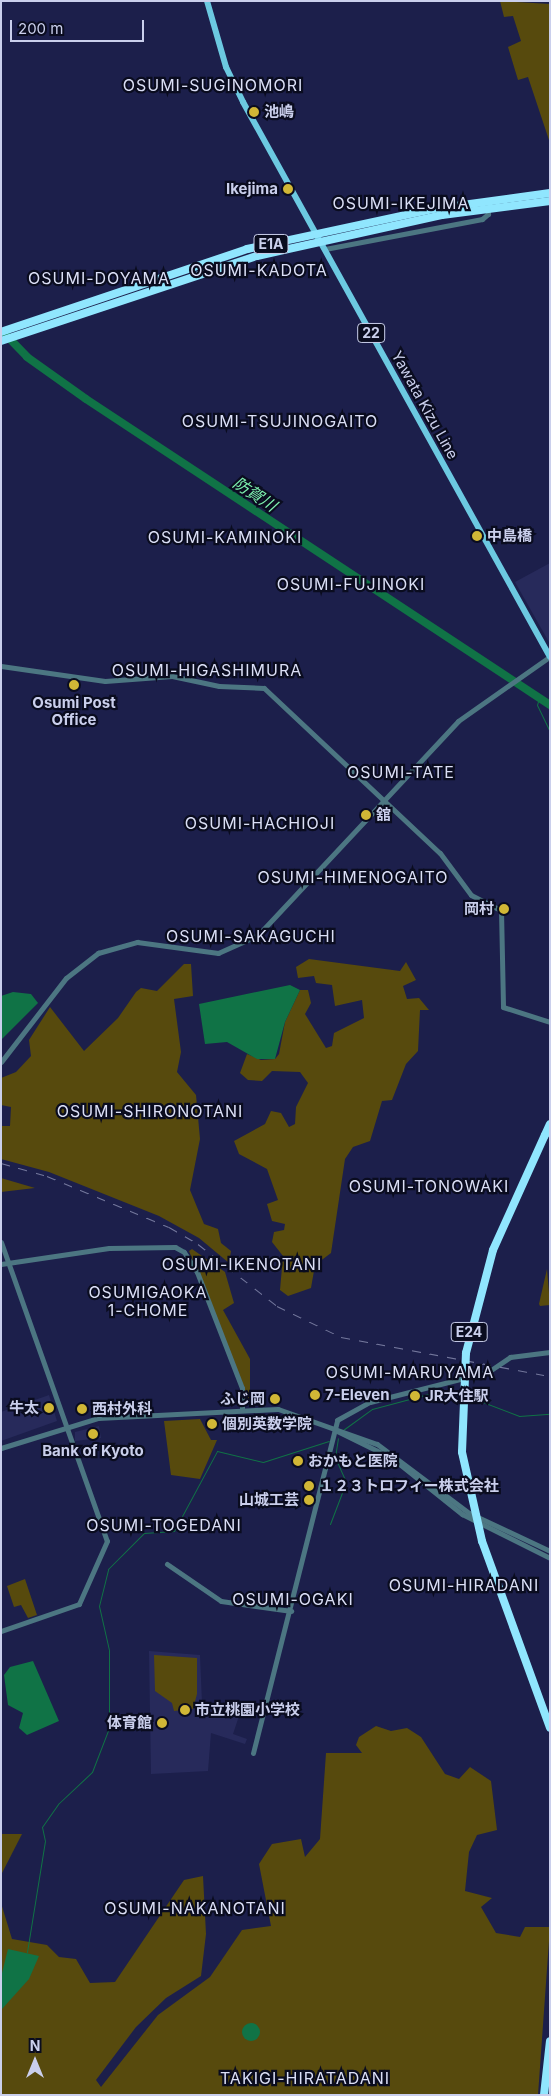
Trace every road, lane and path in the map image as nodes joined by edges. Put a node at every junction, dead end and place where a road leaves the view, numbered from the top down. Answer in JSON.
{"nodes":[{"id":1,"x":207,"y":1,"type":"edge"},
{"id":2,"x":550,"y":193,"type":"edge"},
{"id":3,"x":550,"y":201,"type":"edge"},
{"id":4,"x":486,"y":206,"type":"dead end"},
{"id":5,"x":324,"y":249,"type":"junction"},
{"id":6,"x":1,"y":332,"type":"edge"},
{"id":7,"x":1,"y":341,"type":"edge"},
{"id":8,"x":550,"y":657,"type":"edge"},
{"id":9,"x":1,"y":666,"type":"edge"},
{"id":10,"x":384,"y":800,"type":"junction"},
{"id":11,"x":550,"y":1022,"type":"edge"},
{"id":12,"x":1,"y":1062,"type":"edge"},
{"id":13,"x":550,"y":1125,"type":"edge"},
{"id":14,"x":1,"y":1242,"type":"edge"},
{"id":15,"x":8,"y":1262,"type":"junction"},
{"id":16,"x":1,"y":1264,"type":"edge"},
{"id":17,"x":550,"y":1352,"type":"edge"},
{"id":18,"x":242,"y":1410,"type":"junction"},
{"id":19,"x":66,"y":1426,"type":"junction"},
{"id":20,"x":336,"y":1430,"type":"junction"},
{"id":21,"x":350,"y":1436,"type":"junction"},
{"id":22,"x":1,"y":1448,"type":"edge"},
{"id":23,"x":550,"y":1551,"type":"edge"},
{"id":24,"x":550,"y":1558,"type":"edge"},
{"id":25,"x":167,"y":1564,"type":"dead end"},
{"id":26,"x":497,"y":1579,"type":"junction"},
{"id":27,"x":291,"y":1612,"type":"junction"},
{"id":28,"x":1,"y":1632,"type":"edge"},
{"id":29,"x":550,"y":1718,"type":"edge"},
{"id":30,"x":550,"y":1728,"type":"edge"},
{"id":31,"x":253,"y":1753,"type":"dead end"},
{"id":32,"x":550,"y":2041,"type":"edge"},
{"id":33,"x":544,"y":2095,"type":"edge"}],
"edges":[{"from":1,"to":5,"type":"main road","name":"Yawata Kizu Line","number":"22"},
{"from":2,"to":6,"type":"highway","number":"E1A","bridge":true},
{"from":3,"to":7,"type":"highway","number":"E1A","bridge":true},
{"from":4,"to":5,"type":"street"},
{"from":5,"to":8,"type":"main road","name":"Yawata Kizu Line","number":"22"},
{"from":8,"to":10,"type":"street"},
{"from":9,"to":10,"type":"street"},
{"from":10,"to":11,"type":"street"},
{"from":10,"to":12,"type":"street"},
{"from":13,"to":26,"type":"highway","number":"E24","bridge":true},
{"from":14,"to":15,"type":"street"},
{"from":15,"to":16,"type":"street"},
{"from":15,"to":18,"type":"street"},
{"from":15,"to":19,"type":"street"},
{"from":17,"to":20,"type":"street"},
{"from":18,"to":19,"type":"street"},
{"from":18,"to":20,"type":"street"},
{"from":19,"to":22,"type":"street"},
{"from":19,"to":28,"type":"street"},
{"from":20,"to":21,"type":"street"},
{"from":20,"to":27,"type":"street"},
{"from":21,"to":23,"type":"street"},
{"from":21,"to":24,"type":"street"},
{"from":25,"to":27,"type":"street"},
{"from":26,"to":29,"type":"highway","number":"E24"},
{"from":26,"to":30,"type":"highway","number":"E24"},
{"from":27,"to":31,"type":"street"},
{"from":32,"to":33,"type":"highway"}]}
